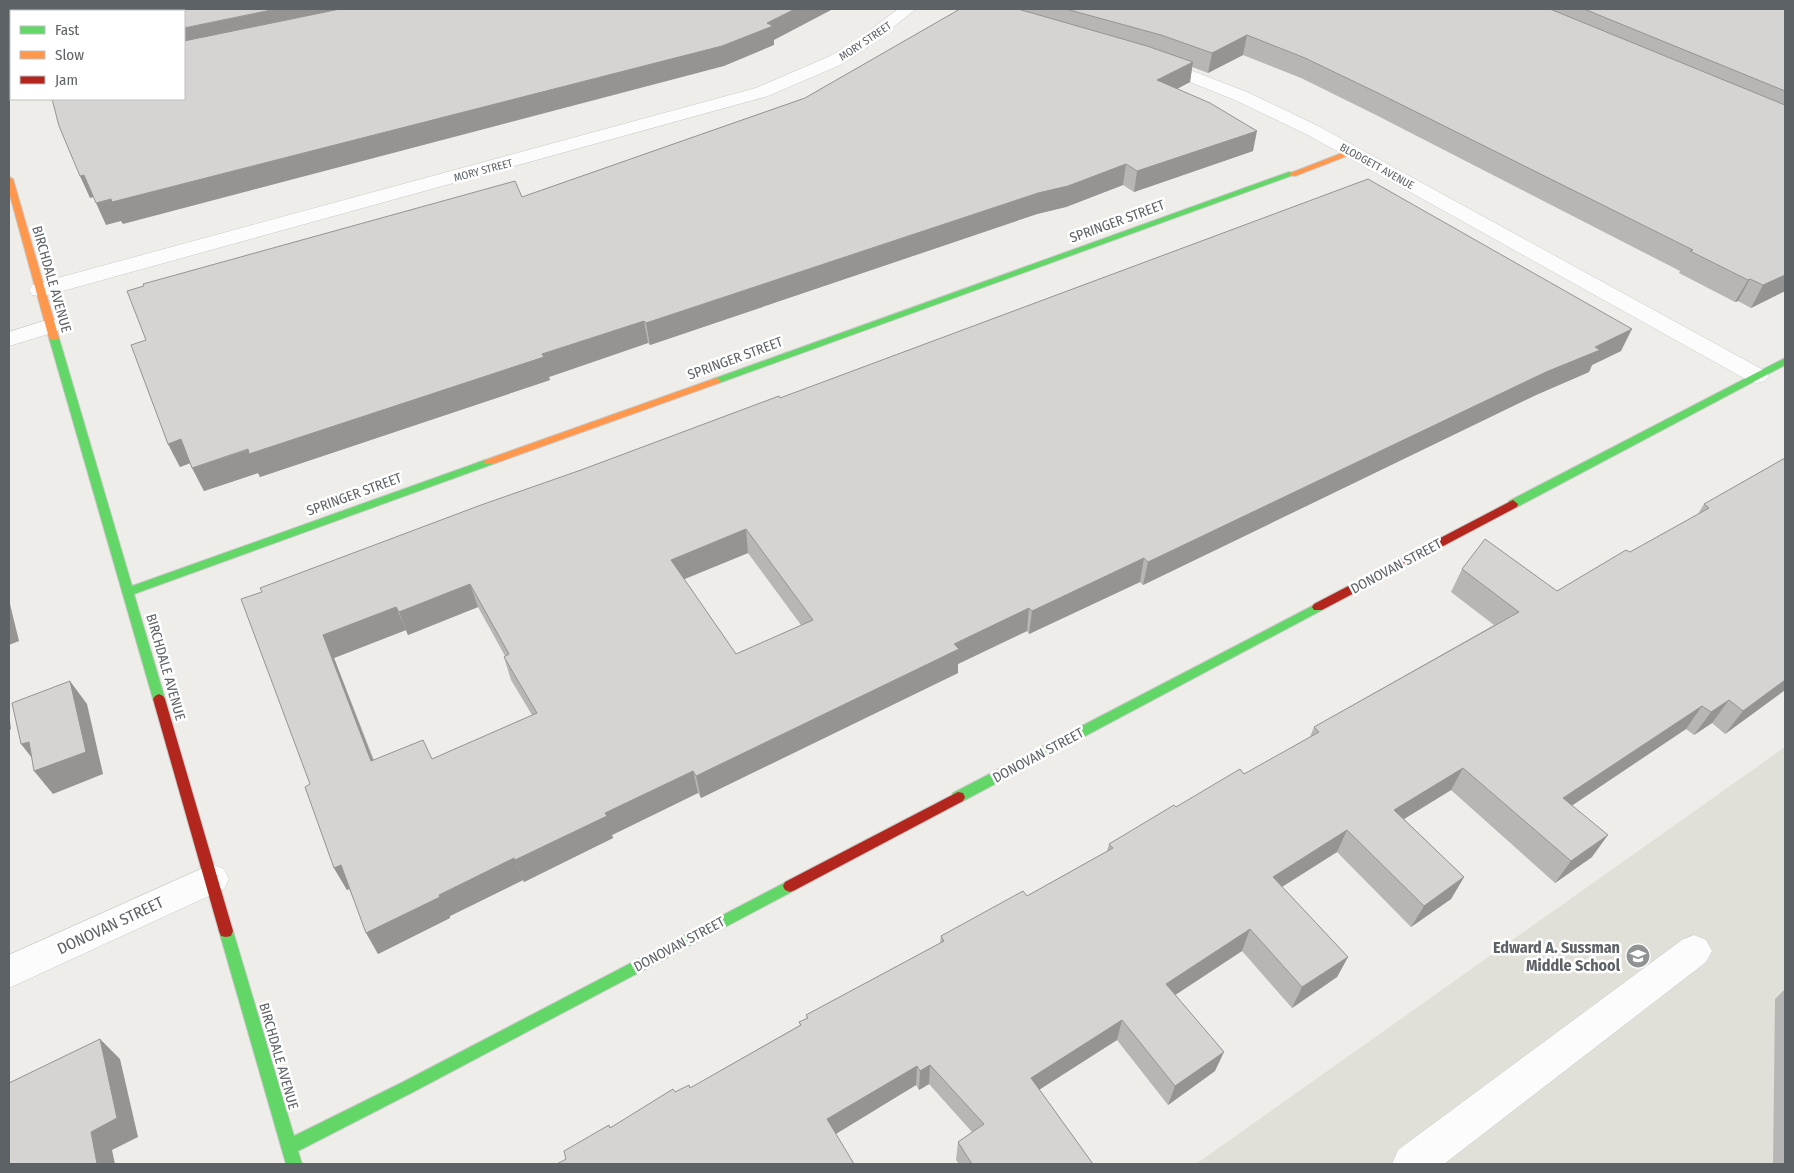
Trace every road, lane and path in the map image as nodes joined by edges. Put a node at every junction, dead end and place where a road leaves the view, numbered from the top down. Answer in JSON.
{"nodes":[{"id":1,"x":908,"y":9,"type":"edge"},
{"id":2,"x":1143,"y":57,"type":"edge"},
{"id":3,"x":1353,"y":152,"type":"junction"},
{"id":4,"x":9,"y":179,"type":"edge"},
{"id":5,"x":40,"y":290,"type":"junction"},
{"id":6,"x":50,"y":326,"type":"junction"},
{"id":7,"x":9,"y":339,"type":"edge"},
{"id":8,"x":1785,"y":362,"type":"edge"},
{"id":9,"x":1757,"y":376,"type":"junction"},
{"id":10,"x":128,"y":592,"type":"junction"},
{"id":11,"x":212,"y":879,"type":"junction"},
{"id":12,"x":1694,"y":952,"type":"dead end"},
{"id":13,"x":9,"y":972,"type":"edge"},
{"id":14,"x":289,"y":1147,"type":"junction"},
{"id":15,"x":294,"y":1164,"type":"edge"},
{"id":16,"x":1412,"y":1164,"type":"edge"}],
"edges":[{"from":1,"to":5,"type":"street","name":"MORY STREET"},
{"from":2,"to":3,"type":"street","name":"BLODGETT AVENUE"},
{"from":3,"to":9,"type":"street","name":"BLODGETT AVENUE"},
{"from":3,"to":10,"type":"street","name":"SPRINGER STREET"},
{"from":4,"to":5,"type":"street","name":"BIRCHDALE AVENUE"},
{"from":5,"to":6,"type":"street","name":"BIRCHDALE AVENUE"},
{"from":6,"to":7,"type":"street"},
{"from":6,"to":10,"type":"street","name":"BIRCHDALE AVENUE"},
{"from":8,"to":9,"type":"street","name":"DONOVAN STREET"},
{"from":9,"to":14,"type":"street","name":"DONOVAN STREET"},
{"from":10,"to":11,"type":"street","name":"BIRCHDALE AVENUE"},
{"from":11,"to":13,"type":"street","name":"DONOVAN STREET"},
{"from":11,"to":14,"type":"street","name":"BIRCHDALE AVENUE"},
{"from":12,"to":16,"type":"street"},
{"from":14,"to":15,"type":"street","name":"BIRCHDALE AVENUE"}]}
